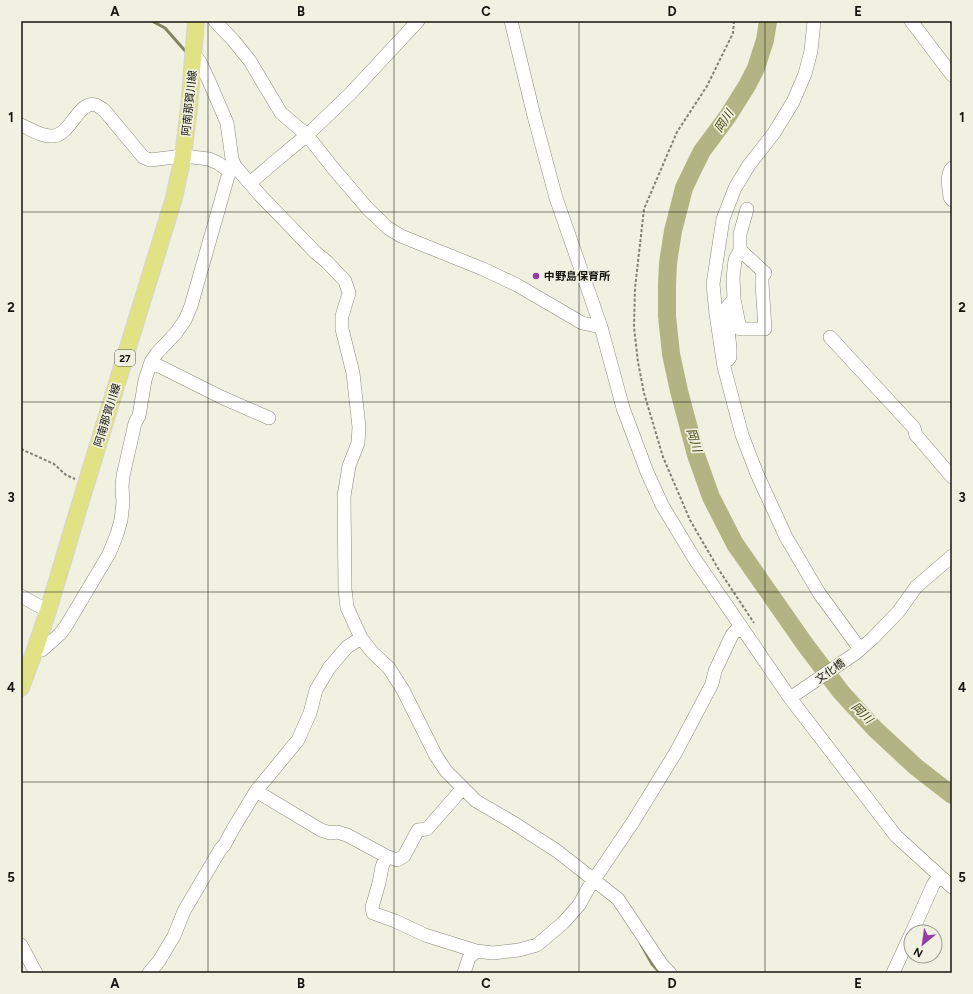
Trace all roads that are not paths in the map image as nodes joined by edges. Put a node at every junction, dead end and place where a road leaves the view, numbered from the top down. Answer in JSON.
{"nodes":[{"id":1,"x":196,"y":21,"type":"edge"},
{"id":2,"x":215,"y":21,"type":"edge"},
{"id":3,"x":418,"y":21,"type":"edge"},
{"id":4,"x":511,"y":21,"type":"edge"},
{"id":5,"x":814,"y":21,"type":"edge"},
{"id":6,"x":911,"y":21,"type":"edge"},
{"id":7,"x":194,"y":55,"type":"junction"},
{"id":8,"x":952,"y":75,"type":"edge"},
{"id":9,"x":21,"y":125,"type":"edge"},
{"id":10,"x":307,"y":135,"type":"junction"},
{"id":11,"x":183,"y":156,"type":"junction"},
{"id":12,"x":952,"y":168,"type":"edge"},
{"id":13,"x":233,"y":169,"type":"junction"},
{"id":14,"x":250,"y":183,"type":"junction"},
{"id":15,"x":952,"y":200,"type":"edge"},
{"id":16,"x":747,"y":209,"type":"dead end"},
{"id":17,"x":740,"y":250,"type":"junction"},
{"id":18,"x":734,"y":299,"type":"junction"},
{"id":19,"x":600,"y":327,"type":"junction"},
{"id":20,"x":830,"y":337,"type":"dead end"},
{"id":21,"x":151,"y":362,"type":"junction"},
{"id":22,"x":724,"y":367,"type":"junction"},
{"id":23,"x":268,"y":418,"type":"dead end"},
{"id":24,"x":952,"y":477,"type":"edge"},
{"id":25,"x":952,"y":556,"type":"edge"},
{"id":26,"x":21,"y":596,"type":"edge"},
{"id":27,"x":48,"y":611,"type":"junction"},
{"id":28,"x":740,"y":626,"type":"junction"},
{"id":29,"x":361,"y":638,"type":"junction"},
{"id":30,"x":35,"y":650,"type":"junction"},
{"id":31,"x":858,"y":651,"type":"junction"},
{"id":32,"x":21,"y":688,"type":"edge"},
{"id":33,"x":790,"y":698,"type":"junction"},
{"id":34,"x":462,"y":789,"type":"junction"},
{"id":35,"x":256,"y":791,"type":"junction"},
{"id":36,"x":386,"y":856,"type":"junction"},
{"id":37,"x":939,"y":876,"type":"junction"},
{"id":38,"x":594,"y":880,"type":"junction"},
{"id":39,"x":952,"y":887,"type":"edge"},
{"id":40,"x":916,"y":924,"type":"edge"},
{"id":41,"x":21,"y":945,"type":"edge"},
{"id":42,"x":476,"y":951,"type":"junction"},
{"id":43,"x":903,"y":953,"type":"edge"},
{"id":44,"x":36,"y":973,"type":"edge"},
{"id":45,"x":149,"y":973,"type":"edge"},
{"id":46,"x":464,"y":973,"type":"edge"},
{"id":47,"x":670,"y":973,"type":"edge"},
{"id":48,"x":894,"y":973,"type":"edge"}],
"edges":[{"from":1,"to":7,"type":"main road","name":"阿南那賀川線","number":"27"},
{"from":2,"to":10,"type":"street"},
{"from":3,"to":10,"type":"street"},
{"from":4,"to":19,"type":"street"},
{"from":5,"to":22,"type":"street"},
{"from":6,"to":8,"type":"street"},
{"from":7,"to":11,"type":"main road","name":"阿南那賀川線","number":"27"},
{"from":7,"to":13,"type":"street"},
{"from":9,"to":11,"type":"street"},
{"from":10,"to":14,"type":"street"},
{"from":10,"to":19,"type":"street"},
{"from":11,"to":13,"type":"street"},
{"from":11,"to":27,"type":"main road","name":"阿南那賀川線","number":"27"},
{"from":12,"to":15,"type":"street"},
{"from":13,"to":14,"type":"street"},
{"from":13,"to":21,"type":"street"},
{"from":14,"to":29,"type":"street"},
{"from":16,"to":17,"type":"street"},
{"from":17,"to":18,"type":"street"},
{"from":17,"to":18,"type":"street"},
{"from":18,"to":22,"type":"street"},
{"from":19,"to":28,"type":"street"},
{"from":20,"to":24,"type":"street"},
{"from":21,"to":23,"type":"street"},
{"from":21,"to":30,"type":"street"},
{"from":22,"to":31,"type":"street"},
{"from":25,"to":31,"type":"street","name":"文化橋"},
{"from":26,"to":27,"type":"street"},
{"from":27,"to":30,"type":"main road","name":"阿南那賀川線","number":"27"},
{"from":28,"to":33,"type":"street"},
{"from":28,"to":38,"type":"street"},
{"from":29,"to":34,"type":"street"},
{"from":29,"to":35,"type":"street"},
{"from":30,"to":32,"type":"main road","name":"阿南那賀川線","number":"27"},
{"from":31,"to":33,"type":"street","name":"文化橋"},
{"from":33,"to":37,"type":"street"},
{"from":34,"to":36,"type":"street"},
{"from":34,"to":38,"type":"street"},
{"from":35,"to":36,"type":"street"},
{"from":35,"to":45,"type":"street"},
{"from":36,"to":42,"type":"street"},
{"from":37,"to":39,"type":"street"},
{"from":37,"to":40,"type":"street"},
{"from":38,"to":42,"type":"street"},
{"from":38,"to":47,"type":"street"},
{"from":41,"to":44,"type":"street"},
{"from":42,"to":46,"type":"street"},
{"from":43,"to":48,"type":"street"}]}
